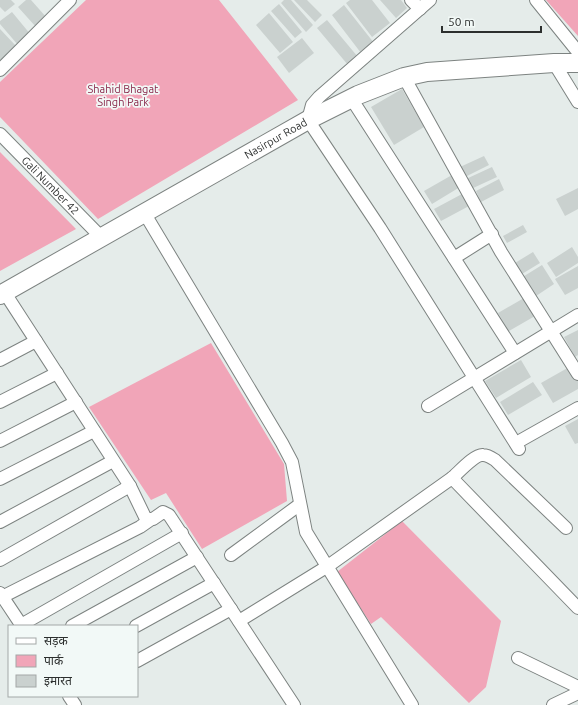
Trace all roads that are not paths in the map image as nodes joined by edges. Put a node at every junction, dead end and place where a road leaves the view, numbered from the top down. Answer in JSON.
{"nodes":[{"id":1,"x":70,"y":0,"type":"edge"},
{"id":2,"x":411,"y":0,"type":"edge"},
{"id":3,"x":430,"y":0,"type":"edge"},
{"id":4,"x":536,"y":0,"type":"edge"},
{"id":5,"x":420,"y":9,"type":"junction"},
{"id":6,"x":578,"y":52,"type":"edge"},
{"id":7,"x":554,"y":63,"type":"junction"},
{"id":8,"x":578,"y":63,"type":"edge"},
{"id":9,"x":0,"y":70,"type":"edge"},
{"id":10,"x":404,"y":77,"type":"junction"},
{"id":11,"x":352,"y":98,"type":"junction"},
{"id":12,"x":578,"y":102,"type":"edge"},
{"id":13,"x":308,"y":120,"type":"junction"},
{"id":14,"x":0,"y":134,"type":"edge"},
{"id":15,"x":145,"y":214,"type":"junction"},
{"id":16,"x":492,"y":234,"type":"junction"},
{"id":17,"x":101,"y":237,"type":"junction"},
{"id":18,"x":454,"y":258,"type":"junction"},
{"id":19,"x":3,"y":294,"type":"edge"},
{"id":20,"x":578,"y":315,"type":"edge"},
{"id":21,"x":551,"y":331,"type":"junction"},
{"id":22,"x":36,"y":341,"type":"junction"},
{"id":23,"x":515,"y":352,"type":"junction"},
{"id":24,"x":0,"y":360,"type":"edge"},
{"id":25,"x":57,"y":373,"type":"junction"},
{"id":26,"x":578,"y":374,"type":"edge"},
{"id":27,"x":474,"y":378,"type":"junction"},
{"id":28,"x":0,"y":402,"type":"edge"},
{"id":29,"x":76,"y":402,"type":"junction"},
{"id":30,"x":428,"y":406,"type":"dead end"},
{"id":31,"x":578,"y":408,"type":"edge"},
{"id":32,"x":94,"y":431,"type":"junction"},
{"id":33,"x":0,"y":441,"type":"edge"},
{"id":34,"x":113,"y":462,"type":"junction"},
{"id":35,"x":452,"y":478,"type":"junction"},
{"id":36,"x":0,"y":479,"type":"edge"},
{"id":37,"x":130,"y":486,"type":"junction"},
{"id":38,"x":299,"y":505,"type":"junction"},
{"id":39,"x":150,"y":520,"type":"junction"},
{"id":40,"x":0,"y":522,"type":"edge"},
{"id":41,"x":566,"y":528,"type":"dead end"},
{"id":42,"x":182,"y":533,"type":"junction"},
{"id":43,"x":231,"y":556,"type":"dead end"},
{"id":44,"x":197,"y":557,"type":"junction"},
{"id":45,"x":0,"y":560,"type":"edge"},
{"id":46,"x":328,"y":566,"type":"junction"},
{"id":47,"x":214,"y":583,"type":"junction"},
{"id":48,"x":1,"y":596,"type":"edge"},
{"id":49,"x":578,"y":608,"type":"edge"},
{"id":50,"x":231,"y":609,"type":"junction"},
{"id":51,"x":239,"y":621,"type":"junction"},
{"id":52,"x":22,"y":625,"type":"edge"},
{"id":53,"x":74,"y":625,"type":"edge"},
{"id":54,"x":138,"y":625,"type":"edge"},
{"id":55,"x":518,"y":658,"type":"dead end"},
{"id":56,"x":138,"y":660,"type":"edge"},
{"id":57,"x":578,"y":687,"type":"edge"},
{"id":58,"x":578,"y":692,"type":"edge"},
{"id":59,"x":294,"y":705,"type":"edge"},
{"id":60,"x":412,"y":705,"type":"edge"},
{"id":61,"x":553,"y":705,"type":"edge"}],
"edges":[{"from":1,"to":9,"type":"street"},
{"from":2,"to":5,"type":"street"},
{"from":3,"to":5,"type":"street"},
{"from":4,"to":6,"type":"street"},
{"from":5,"to":13,"type":"street"},
{"from":7,"to":8,"type":"street","name":"Nasirpur Road"},
{"from":7,"to":10,"type":"street","name":"Nasirpur Road"},
{"from":7,"to":12,"type":"street"},
{"from":10,"to":11,"type":"street","name":"Nasirpur Road"},
{"from":10,"to":16,"type":"street"},
{"from":11,"to":13,"type":"street","name":"Nasirpur Road"},
{"from":11,"to":18,"type":"street"},
{"from":13,"to":15,"type":"street","name":"Nasirpur Road"},
{"from":13,"to":27,"type":"street"},
{"from":14,"to":17,"type":"street","name":"Gali Number 42"},
{"from":15,"to":17,"type":"street","name":"Nasirpur Road"},
{"from":15,"to":38,"type":"street"},
{"from":16,"to":18,"type":"street"},
{"from":16,"to":21,"type":"street"},
{"from":17,"to":19,"type":"street","name":"Nasirpur Road"},
{"from":18,"to":23,"type":"street"},
{"from":19,"to":22,"type":"street"},
{"from":20,"to":21,"type":"street"},
{"from":21,"to":23,"type":"street"},
{"from":21,"to":26,"type":"street"},
{"from":22,"to":24,"type":"street"},
{"from":22,"to":25,"type":"street"},
{"from":23,"to":27,"type":"street"},
{"from":25,"to":28,"type":"street"},
{"from":25,"to":29,"type":"street"},
{"from":27,"to":30,"type":"street"},
{"from":27,"to":31,"type":"street"},
{"from":29,"to":32,"type":"street"},
{"from":29,"to":33,"type":"street"},
{"from":32,"to":34,"type":"street"},
{"from":32,"to":36,"type":"street"},
{"from":34,"to":37,"type":"street"},
{"from":34,"to":40,"type":"street"},
{"from":35,"to":41,"type":"street"},
{"from":35,"to":46,"type":"street"},
{"from":35,"to":49,"type":"street"},
{"from":37,"to":39,"type":"street"},
{"from":37,"to":45,"type":"street"},
{"from":38,"to":43,"type":"street"},
{"from":38,"to":46,"type":"street"},
{"from":39,"to":42,"type":"street"},
{"from":39,"to":48,"type":"street"},
{"from":42,"to":44,"type":"street"},
{"from":42,"to":52,"type":"street"},
{"from":44,"to":47,"type":"street"},
{"from":44,"to":53,"type":"street"},
{"from":46,"to":51,"type":"street"},
{"from":46,"to":60,"type":"street"},
{"from":47,"to":50,"type":"street"},
{"from":47,"to":54,"type":"street"},
{"from":48,"to":52,"type":"street"},
{"from":50,"to":51,"type":"street"},
{"from":50,"to":56,"type":"street"},
{"from":51,"to":59,"type":"street"},
{"from":55,"to":57,"type":"street"},
{"from":58,"to":61,"type":"street"}]}
